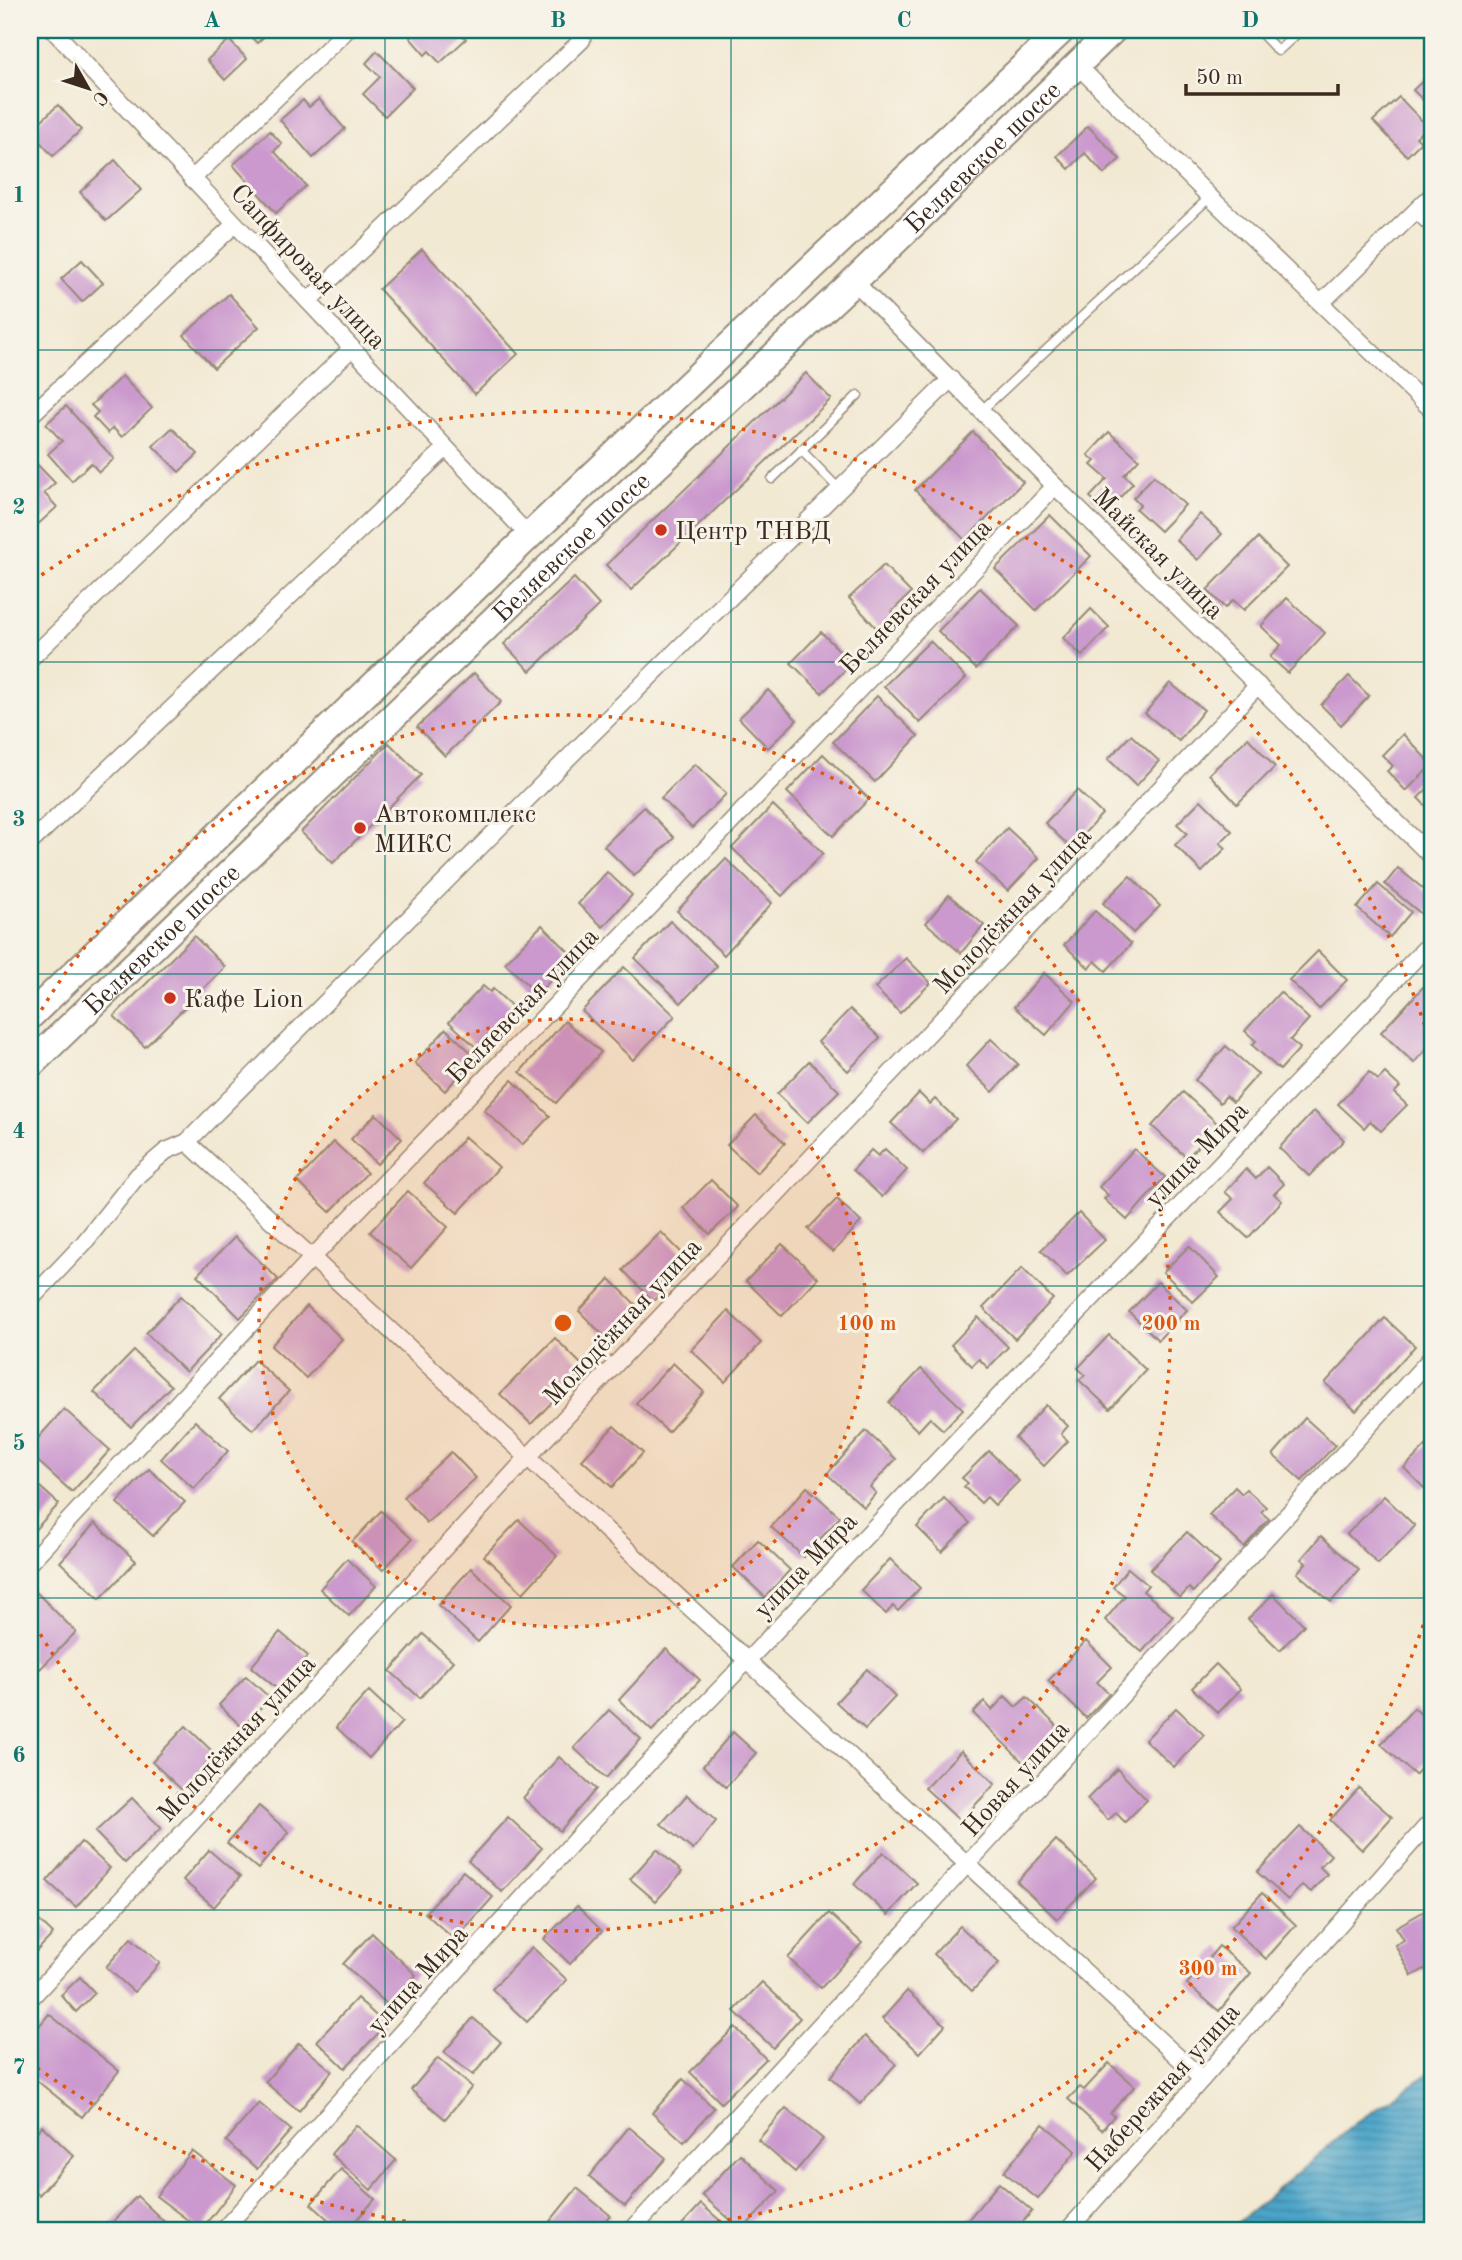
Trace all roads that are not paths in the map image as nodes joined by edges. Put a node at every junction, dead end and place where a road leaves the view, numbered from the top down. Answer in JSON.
{"nodes":[{"id":1,"x":53,"y":30,"type":"edge"},
{"id":2,"x":347,"y":30,"type":"edge"},
{"id":3,"x":1062,"y":30,"type":"edge"},
{"id":4,"x":1113,"y":30,"type":"edge"},
{"id":5,"x":1258,"y":30,"type":"edge"},
{"id":6,"x":1301,"y":30,"type":"edge"},
{"id":7,"x":582,"y":40,"type":"dead end"},
{"id":8,"x":1076,"y":64,"type":"junction"},
{"id":9,"x":192,"y":179,"type":"junction"},
{"id":10,"x":1432,"y":195,"type":"edge"},
{"id":11,"x":1210,"y":197,"type":"junction"},
{"id":12,"x":1417,"y":210,"type":"junction"},
{"id":13,"x":236,"y":224,"type":"junction"},
{"id":14,"x":1432,"y":225,"type":"edge"},
{"id":15,"x":828,"y":253,"type":"junction"},
{"id":16,"x":854,"y":281,"type":"junction"},
{"id":17,"x":308,"y":301,"type":"junction"},
{"id":18,"x":1321,"y":303,"type":"junction"},
{"id":19,"x":352,"y":348,"type":"junction"},
{"id":20,"x":951,"y":379,"type":"junction"},
{"id":21,"x":858,"y":395,"type":"dead end"},
{"id":22,"x":1432,"y":410,"type":"edge"},
{"id":23,"x":981,"y":411,"type":"junction"},
{"id":24,"x":30,"y":416,"type":"edge"},
{"id":25,"x":446,"y":448,"type":"junction"},
{"id":26,"x":802,"y":450,"type":"junction"},
{"id":27,"x":772,"y":479,"type":"dead end"},
{"id":28,"x":1055,"y":486,"type":"junction"},
{"id":29,"x":839,"y":489,"type":"junction"},
{"id":30,"x":529,"y":536,"type":"junction"},
{"id":31,"x":30,"y":659,"type":"edge"},
{"id":32,"x":1258,"y":685,"type":"junction"},
{"id":33,"x":30,"y":843,"type":"edge"},
{"id":34,"x":1432,"y":857,"type":"edge"},
{"id":35,"x":1432,"y":941,"type":"edge"},
{"id":36,"x":30,"y":1016,"type":"edge"},
{"id":37,"x":30,"y":1066,"type":"edge"},
{"id":38,"x":187,"y":1142,"type":"junction"},
{"id":39,"x":311,"y":1259,"type":"junction"},
{"id":40,"x":30,"y":1300,"type":"edge"},
{"id":41,"x":1432,"y":1357,"type":"edge"},
{"id":42,"x":528,"y":1457,"type":"junction"},
{"id":43,"x":30,"y":1562,"type":"edge"},
{"id":44,"x":747,"y":1661,"type":"junction"},
{"id":45,"x":1432,"y":1819,"type":"edge"},
{"id":46,"x":968,"y":1866,"type":"junction"},
{"id":47,"x":30,"y":1999,"type":"edge"},
{"id":48,"x":1202,"y":2079,"type":"junction"},
{"id":49,"x":30,"y":2226,"type":"edge"},
{"id":50,"x":34,"y":2230,"type":"edge"},
{"id":51,"x":223,"y":2230,"type":"edge"},
{"id":52,"x":632,"y":2230,"type":"edge"},
{"id":53,"x":1068,"y":2230,"type":"edge"}],
"edges":[{"from":1,"to":9,"type":"street","name":"Сапфировая улица"},
{"from":2,"to":9,"type":"street"},
{"from":3,"to":15,"type":"main road","name":"Беляевское шоссе"},
{"from":4,"to":8,"type":"main road","name":"Беляевское шоссе"},
{"from":5,"to":6,"type":"lane"},
{"from":7,"to":17,"type":"street"},
{"from":8,"to":11,"type":"street"},
{"from":8,"to":16,"type":"main road","name":"Беляевское шоссе"},
{"from":9,"to":13,"type":"street","name":"Сапфировая улица"},
{"from":10,"to":12,"type":"street"},
{"from":11,"to":18,"type":"street"},
{"from":11,"to":23,"type":"lane"},
{"from":12,"to":14,"type":"street"},
{"from":12,"to":18,"type":"street"},
{"from":13,"to":17,"type":"street","name":"Сапфировая улица"},
{"from":13,"to":24,"type":"street"},
{"from":15,"to":16,"type":"main road"},
{"from":15,"to":30,"type":"main road","name":"Беляевское шоссе"},
{"from":16,"to":20,"type":"street","name":"Майская улица"},
{"from":16,"to":37,"type":"main road","name":"Беляевское шоссе"},
{"from":17,"to":19,"type":"street","name":"Сапфировая улица"},
{"from":18,"to":22,"type":"street"},
{"from":19,"to":25,"type":"street","name":"Сапфировая улица"},
{"from":19,"to":31,"type":"street"},
{"from":20,"to":23,"type":"street","name":"Майская улица"},
{"from":20,"to":29,"type":"street"},
{"from":21,"to":26,"type":"lane"},
{"from":23,"to":28,"type":"street","name":"Майская улица"},
{"from":25,"to":30,"type":"street","name":"Сапфировая улица"},
{"from":25,"to":33,"type":"street"},
{"from":26,"to":27,"type":"lane"},
{"from":26,"to":29,"type":"lane"},
{"from":28,"to":32,"type":"street","name":"Майская улица"},
{"from":28,"to":39,"type":"street","name":"Беляевская улица"},
{"from":29,"to":38,"type":"street"},
{"from":30,"to":36,"type":"main road","name":"Беляевское шоссе"},
{"from":32,"to":34,"type":"street","name":"Майская улица"},
{"from":32,"to":42,"type":"street","name":"Молодёжная улица"},
{"from":35,"to":44,"type":"street","name":"улица Мира"},
{"from":38,"to":39,"type":"street"},
{"from":38,"to":40,"type":"street"},
{"from":39,"to":42,"type":"street"},
{"from":39,"to":43,"type":"street","name":"Беляевская улица"},
{"from":41,"to":46,"type":"street","name":"Новая улица"},
{"from":42,"to":44,"type":"street"},
{"from":42,"to":47,"type":"street","name":"Молодёжная улица"},
{"from":44,"to":46,"type":"street"},
{"from":44,"to":51,"type":"street","name":"улица Мира"},
{"from":45,"to":48,"type":"street","name":"Набережная улица"},
{"from":46,"to":48,"type":"street"},
{"from":46,"to":52,"type":"street","name":"Новая улица"},
{"from":48,"to":53,"type":"street","name":"Набережная улица"},
{"from":49,"to":50,"type":"street"}]}
